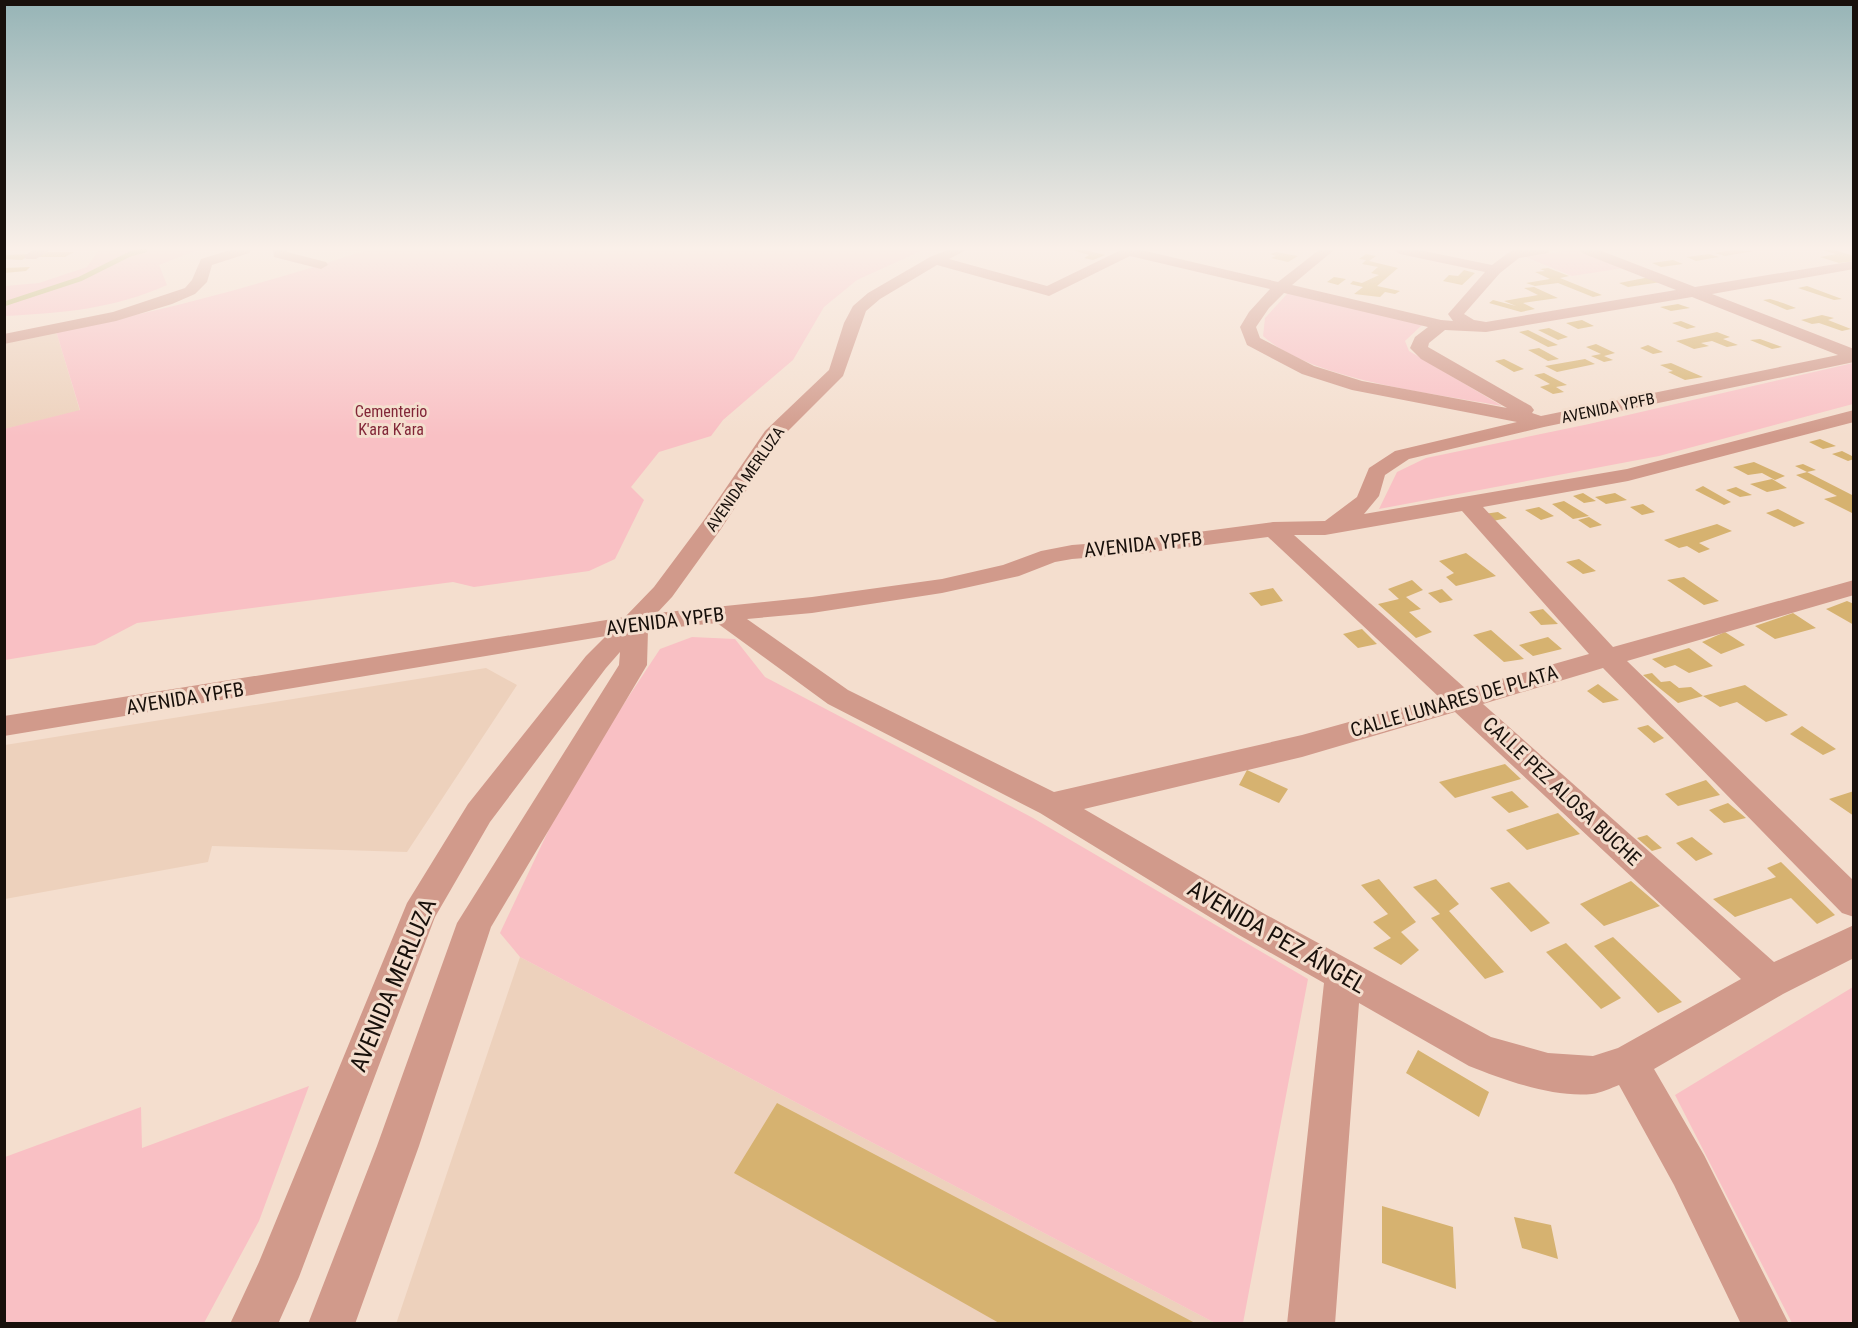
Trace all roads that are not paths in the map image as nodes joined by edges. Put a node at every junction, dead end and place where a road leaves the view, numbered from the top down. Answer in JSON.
{"nodes":[{"id":1,"x":129,"y":312,"type":"edge"},
{"id":2,"x":857,"y":312,"type":"edge"},
{"id":3,"x":1257,"y":312,"type":"edge"},
{"id":4,"x":1386,"y":312,"type":"edge"},
{"id":5,"x":1458,"y":312,"type":"edge"},
{"id":6,"x":1565,"y":312,"type":"edge"},
{"id":7,"x":1744,"y":312,"type":"edge"},
{"id":8,"x":1441,"y":325,"type":"junction"},
{"id":9,"x":1480,"y":326,"type":"junction"},
{"id":10,"x":4,"y":339,"type":"edge"},
{"id":11,"x":1854,"y":356,"type":"edge"},
{"id":12,"x":1854,"y":416,"type":"edge"},
{"id":13,"x":1544,"y":421,"type":"junction"},
{"id":14,"x":1467,"y":503,"type":"junction"},
{"id":15,"x":1325,"y":528,"type":"junction"},
{"id":16,"x":1273,"y":529,"type":"junction"},
{"id":17,"x":1854,"y":586,"type":"edge"},
{"id":18,"x":722,"y":614,"type":"junction"},
{"id":19,"x":634,"y":623,"type":"junction"},
{"id":20,"x":1607,"y":657,"type":"junction"},
{"id":21,"x":1461,"y":698,"type":"junction"},
{"id":22,"x":4,"y":726,"type":"edge"},
{"id":23,"x":1051,"y":805,"type":"junction"},
{"id":24,"x":1854,"y":903,"type":"edge"},
{"id":25,"x":1854,"y":940,"type":"edge"},
{"id":26,"x":1343,"y":975,"type":"junction"},
{"id":27,"x":1770,"y":982,"type":"junction"},
{"id":28,"x":1628,"y":1063,"type":"junction"},
{"id":29,"x":253,"y":1323,"type":"edge"},
{"id":30,"x":331,"y":1323,"type":"edge"},
{"id":31,"x":1311,"y":1323,"type":"edge"},
{"id":32,"x":1766,"y":1323,"type":"edge"}],
"edges":[{"from":1,"to":10,"type":"street"},
{"from":2,"to":19,"type":"street","name":"AVENIDA MERLUZA"},
{"from":3,"to":13,"type":"street"},
{"from":4,"to":8,"type":"street"},
{"from":5,"to":9,"type":"street"},
{"from":6,"to":9,"type":"street"},
{"from":7,"to":11,"type":"street"},
{"from":8,"to":9,"type":"street"},
{"from":8,"to":13,"type":"street"},
{"from":11,"to":13,"type":"street","name":"AVENIDA YPFB"},
{"from":12,"to":14,"type":"street","name":"AVENIDA YPFB"},
{"from":13,"to":15,"type":"street","name":"AVENIDA YPFB"},
{"from":14,"to":15,"type":"street","name":"AVENIDA YPFB"},
{"from":14,"to":20,"type":"street"},
{"from":15,"to":16,"type":"street","name":"AVENIDA YPFB"},
{"from":16,"to":18,"type":"street","name":"AVENIDA YPFB"},
{"from":16,"to":21,"type":"street","name":"CALLE PEZ ALOSA BUCHE"},
{"from":17,"to":20,"type":"street","name":"CALLE LUNARES DE PLATA"},
{"from":18,"to":19,"type":"street","name":"AVENIDA YPFB"},
{"from":18,"to":23,"type":"street","name":"AVENIDA PEZ ÁNGEL"},
{"from":19,"to":22,"type":"street","name":"AVENIDA YPFB"},
{"from":19,"to":29,"type":"street","name":"AVENIDA MERLUZA"},
{"from":19,"to":30,"type":"street"},
{"from":20,"to":21,"type":"street","name":"CALLE LUNARES DE PLATA"},
{"from":20,"to":24,"type":"street"},
{"from":21,"to":23,"type":"street","name":"CALLE LUNARES DE PLATA"},
{"from":21,"to":27,"type":"street","name":"CALLE PEZ ALOSA BUCHE"},
{"from":23,"to":26,"type":"street","name":"AVENIDA PEZ ÁNGEL"},
{"from":25,"to":27,"type":"street","name":"AVENIDA PEZ ÁNGEL"},
{"from":26,"to":28,"type":"street","name":"AVENIDA PEZ ÁNGEL"},
{"from":26,"to":31,"type":"street"},
{"from":27,"to":28,"type":"street","name":"AVENIDA PEZ ÁNGEL"},
{"from":28,"to":32,"type":"street"}]}
